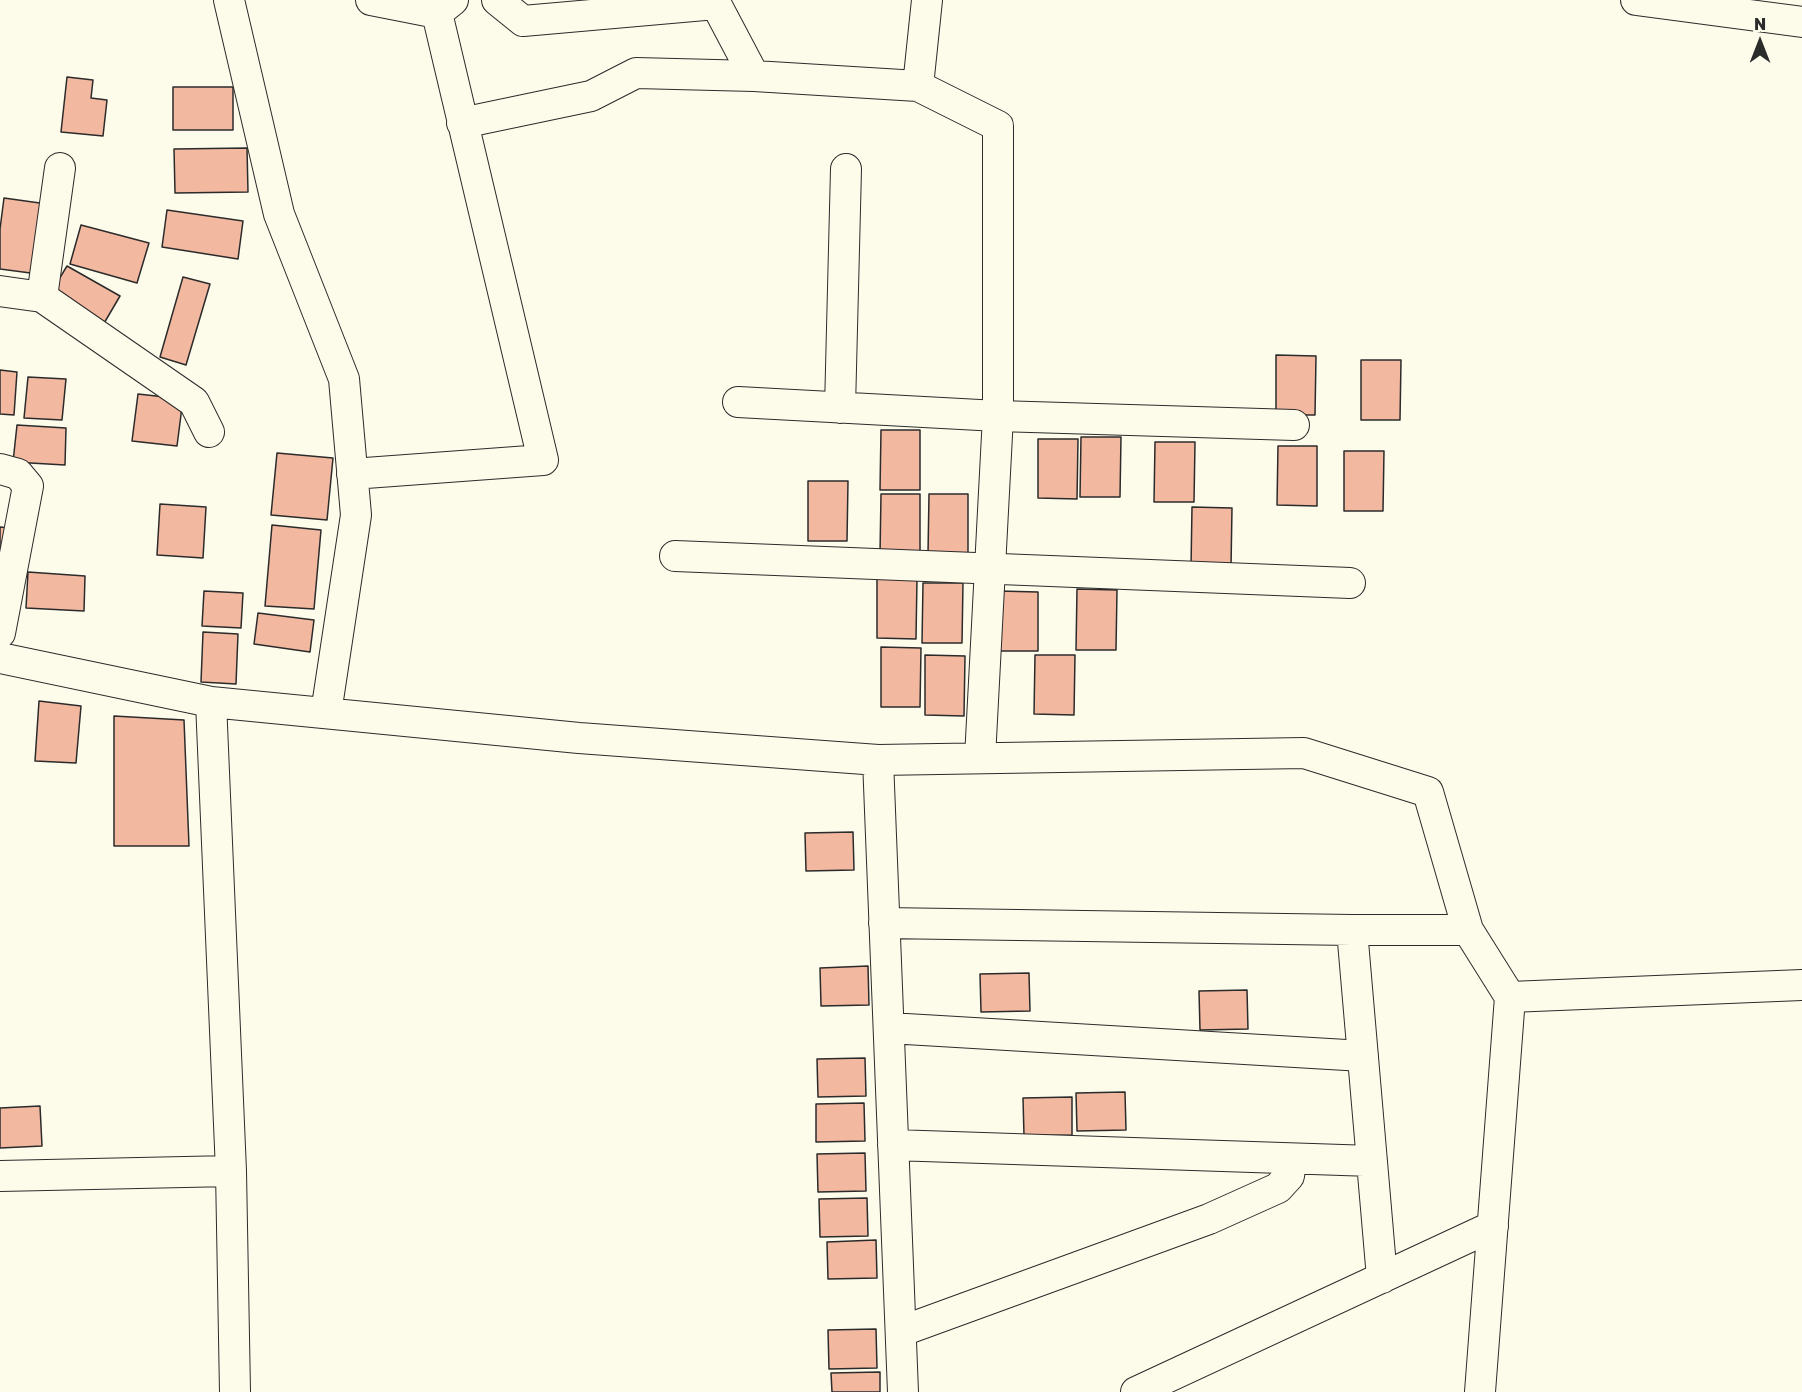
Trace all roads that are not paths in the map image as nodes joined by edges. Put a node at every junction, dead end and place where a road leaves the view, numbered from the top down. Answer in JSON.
{"nodes":[{"id":1,"x":229,"y":0,"type":"edge"},
{"id":2,"x":371,"y":0,"type":"edge"},
{"id":3,"x":497,"y":0,"type":"edge"},
{"id":4,"x":927,"y":0,"type":"edge"},
{"id":5,"x":1636,"y":0,"type":"edge"},
{"id":6,"x":445,"y":7,"type":"edge"},
{"id":7,"x":1802,"y":22,"type":"edge"},
{"id":8,"x":754,"y":76,"type":"junction"},
{"id":9,"x":918,"y":86,"type":"junction"},
{"id":10,"x":462,"y":123,"type":"junction"},
{"id":11,"x":60,"y":168,"type":"dead end"},
{"id":12,"x":846,"y":169,"type":"dead end"},
{"id":13,"x":0,"y":291,"type":"edge"},
{"id":14,"x":42,"y":297,"type":"junction"},
{"id":15,"x":738,"y":402,"type":"dead end"},
{"id":16,"x":840,"y":408,"type":"junction"},
{"id":17,"x":998,"y":416,"type":"junction"},
{"id":18,"x":1294,"y":425,"type":"dead end"},
{"id":19,"x":209,"y":432,"type":"dead end"},
{"id":20,"x":0,"y":469,"type":"edge"},
{"id":21,"x":352,"y":474,"type":"junction"},
{"id":22,"x":675,"y":556,"type":"dead end"},
{"id":23,"x":991,"y":567,"type":"junction"},
{"id":24,"x":1350,"y":583,"type":"dead end"},
{"id":25,"x":0,"y":633,"type":"edge"},
{"id":26,"x":0,"y":658,"type":"edge"},
{"id":27,"x":211,"y":702,"type":"junction"},
{"id":28,"x":326,"y":713,"type":"junction"},
{"id":29,"x":980,"y":758,"type":"junction"},
{"id":30,"x":878,"y":760,"type":"junction"},
{"id":31,"x":884,"y":923,"type":"junction"},
{"id":32,"x":1352,"y":930,"type":"junction"},
{"id":33,"x":1468,"y":930,"type":"junction"},
{"id":34,"x":1802,"y":985,"type":"edge"},
{"id":35,"x":1510,"y":997,"type":"junction"},
{"id":36,"x":888,"y":1028,"type":"junction"},
{"id":37,"x":1363,"y":1056,"type":"junction"},
{"id":38,"x":893,"y":1145,"type":"junction"},
{"id":39,"x":1291,"y":1159,"type":"junction"},
{"id":40,"x":1372,"y":1161,"type":"junction"},
{"id":41,"x":231,"y":1171,"type":"junction"},
{"id":42,"x":0,"y":1176,"type":"edge"},
{"id":43,"x":1493,"y":1226,"type":"junction"},
{"id":44,"x":1382,"y":1278,"type":"junction"},
{"id":45,"x":902,"y":1331,"type":"junction"},
{"id":46,"x":235,"y":1392,"type":"edge"},
{"id":47,"x":903,"y":1392,"type":"edge"},
{"id":48,"x":1136,"y":1392,"type":"edge"},
{"id":49,"x":1480,"y":1392,"type":"edge"}],
"edges":[{"from":1,"to":21,"type":"street"},
{"from":2,"to":6,"type":"street"},
{"from":3,"to":8,"type":"street"},
{"from":4,"to":9,"type":"street"},
{"from":5,"to":7,"type":"street"},
{"from":6,"to":10,"type":"street"},
{"from":8,"to":9,"type":"street"},
{"from":8,"to":10,"type":"street"},
{"from":9,"to":17,"type":"street"},
{"from":10,"to":21,"type":"street"},
{"from":11,"to":14,"type":"street"},
{"from":12,"to":16,"type":"street"},
{"from":13,"to":14,"type":"street"},
{"from":14,"to":19,"type":"street"},
{"from":15,"to":16,"type":"street"},
{"from":16,"to":17,"type":"street"},
{"from":17,"to":18,"type":"street"},
{"from":17,"to":23,"type":"street"},
{"from":20,"to":25,"type":"street"},
{"from":21,"to":28,"type":"street"},
{"from":22,"to":23,"type":"street"},
{"from":23,"to":24,"type":"street"},
{"from":23,"to":29,"type":"street"},
{"from":26,"to":27,"type":"street"},
{"from":27,"to":28,"type":"street"},
{"from":27,"to":41,"type":"street"},
{"from":28,"to":30,"type":"street"},
{"from":29,"to":30,"type":"street"},
{"from":29,"to":33,"type":"street"},
{"from":30,"to":31,"type":"street"},
{"from":31,"to":32,"type":"street"},
{"from":31,"to":36,"type":"street"},
{"from":32,"to":33,"type":"street"},
{"from":32,"to":37,"type":"street"},
{"from":33,"to":35,"type":"street"},
{"from":34,"to":35,"type":"street"},
{"from":35,"to":43,"type":"street"},
{"from":36,"to":37,"type":"street"},
{"from":36,"to":38,"type":"street"},
{"from":37,"to":40,"type":"street"},
{"from":38,"to":39,"type":"street"},
{"from":38,"to":45,"type":"street"},
{"from":39,"to":40,"type":"street"},
{"from":39,"to":45,"type":"street"},
{"from":40,"to":44,"type":"street"},
{"from":41,"to":42,"type":"street"},
{"from":41,"to":46,"type":"street"},
{"from":43,"to":44,"type":"street"},
{"from":43,"to":49,"type":"street"},
{"from":44,"to":48,"type":"street"},
{"from":45,"to":47,"type":"street"}]}
